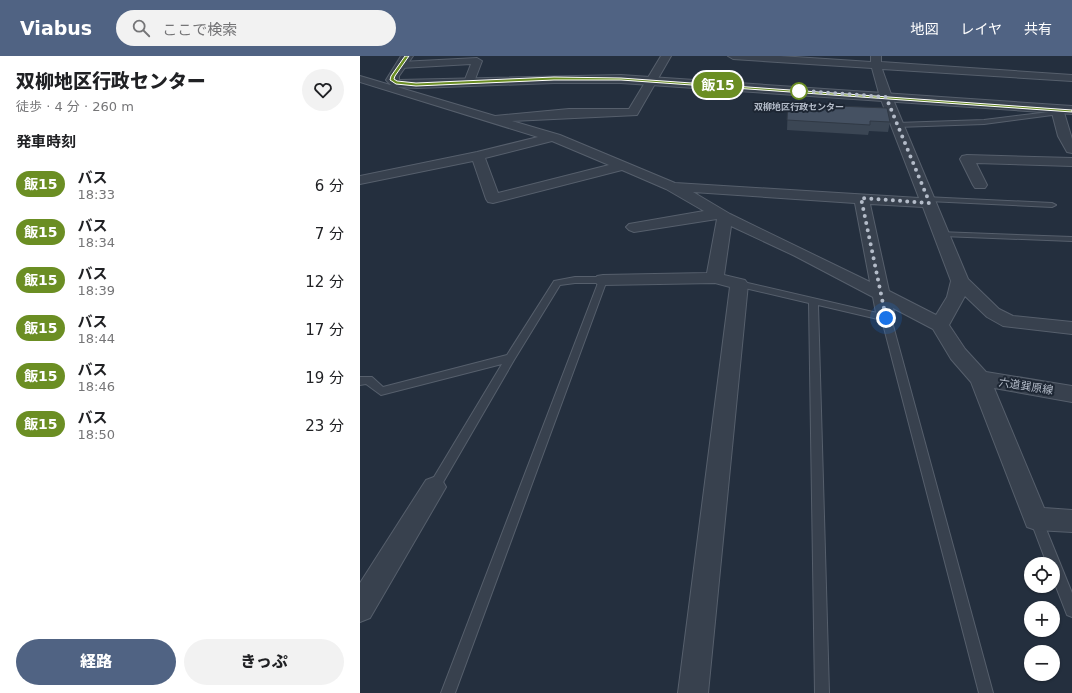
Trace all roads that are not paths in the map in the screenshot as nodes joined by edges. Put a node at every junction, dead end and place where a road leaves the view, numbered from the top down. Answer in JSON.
{"nodes":[{"id":1,"x":666,"y":56,"type":"edge"},
{"id":2,"x":732,"y":56,"type":"edge"},
{"id":3,"x":404,"y":60,"type":"edge"},
{"id":4,"x":839,"y":60,"type":"edge"},
{"id":5,"x":876,"y":61,"type":"edge"},
{"id":6,"x":1072,"y":78,"type":"edge"},
{"id":7,"x":360,"y":80,"type":"edge"},
{"id":8,"x":652,"y":80,"type":"junction"},
{"id":9,"x":469,"y":82,"type":"junction"},
{"id":10,"x":886,"y":97,"type":"junction"},
{"id":11,"x":1072,"y":110,"type":"edge"},
{"id":12,"x":1057,"y":111,"type":"junction"},
{"id":13,"x":490,"y":119,"type":"junction"},
{"id":14,"x":897,"y":125,"type":"junction"},
{"id":15,"x":553,"y":137,"type":"junction"},
{"id":16,"x":1070,"y":142,"type":"edge"},
{"id":17,"x":478,"y":156,"type":"junction"},
{"id":18,"x":1072,"y":162,"type":"edge"},
{"id":19,"x":622,"y":166,"type":"junction"},
{"id":20,"x":360,"y":180,"type":"edge"},
{"id":21,"x":980,"y":185,"type":"dead end"},
{"id":22,"x":671,"y":186,"type":"junction"},
{"id":23,"x":861,"y":198,"type":"junction"},
{"id":24,"x":928,"y":201,"type":"junction"},
{"id":25,"x":1052,"y":205,"type":"dead end"},
{"id":26,"x":722,"y":215,"type":"junction"},
{"id":27,"x":634,"y":227,"type":"dead end"},
{"id":28,"x":942,"y":234,"type":"junction"},
{"id":29,"x":1072,"y":239,"type":"edge"},
{"id":30,"x":715,"y":278,"type":"junction"},
{"id":31,"x":603,"y":280,"type":"junction"},
{"id":32,"x":960,"y":281,"type":"junction"},
{"id":33,"x":739,"y":284,"type":"junction"},
{"id":34,"x":881,"y":296,"type":"junction"},
{"id":35,"x":813,"y":301,"type":"junction"},
{"id":36,"x":886,"y":318,"type":"junction"},
{"id":37,"x":940,"y":325,"type":"junction"},
{"id":38,"x":1072,"y":328,"type":"edge"},
{"id":39,"x":510,"y":358,"type":"junction"},
{"id":40,"x":980,"y":378,"type":"junction"},
{"id":41,"x":360,"y":381,"type":"edge"},
{"id":42,"x":1072,"y":394,"type":"edge"},
{"id":43,"x":434,"y":487,"type":"joint"},
{"id":44,"x":1036,"y":519,"type":"junction"},
{"id":45,"x":1072,"y":521,"type":"edge"},
{"id":46,"x":360,"y":608,"type":"edge"},
{"id":47,"x":1072,"y":610,"type":"edge"},
{"id":48,"x":448,"y":693,"type":"edge"},
{"id":49,"x":693,"y":693,"type":"edge"},
{"id":50,"x":822,"y":693,"type":"edge"},
{"id":51,"x":986,"y":693,"type":"edge"}],
"edges":[{"from":1,"to":8,"type":"street"},
{"from":2,"to":4,"type":"street"},
{"from":3,"to":9,"type":"street"},
{"from":3,"to":9,"type":"street"},
{"from":4,"to":5,"type":"street"},
{"from":5,"to":6,"type":"street"},
{"from":5,"to":10,"type":"street"},
{"from":7,"to":13,"type":"street"},
{"from":8,"to":9,"type":"street"},
{"from":8,"to":10,"type":"street"},
{"from":8,"to":13,"type":"street"},
{"from":10,"to":12,"type":"street"},
{"from":10,"to":14,"type":"street"},
{"from":11,"to":12,"type":"street"},
{"from":12,"to":14,"type":"lane"},
{"from":12,"to":16,"type":"street"},
{"from":13,"to":15,"type":"street"},
{"from":14,"to":24,"type":"street"},
{"from":15,"to":17,"type":"street"},
{"from":15,"to":19,"type":"street"},
{"from":17,"to":19,"type":"street"},
{"from":17,"to":20,"type":"street"},
{"from":18,"to":21,"type":"street"},
{"from":19,"to":22,"type":"street"},
{"from":22,"to":23,"type":"street"},
{"from":22,"to":26,"type":"street"},
{"from":23,"to":24,"type":"street"},
{"from":23,"to":34,"type":"street"},
{"from":24,"to":25,"type":"lane"},
{"from":24,"to":28,"type":"street"},
{"from":26,"to":27,"type":"street"},
{"from":26,"to":30,"type":"street"},
{"from":26,"to":34,"type":"street"},
{"from":28,"to":29,"type":"lane"},
{"from":28,"to":32,"type":"street"},
{"from":30,"to":31,"type":"street"},
{"from":30,"to":33,"type":"street"},
{"from":31,"to":39,"type":"lane"},
{"from":31,"to":48,"type":"lane"},
{"from":32,"to":37,"type":"street"},
{"from":32,"to":38,"type":"street"},
{"from":33,"to":35,"type":"lane"},
{"from":33,"to":49,"type":"street"},
{"from":34,"to":36,"type":"street"},
{"from":34,"to":37,"type":"street"},
{"from":35,"to":36,"type":"lane"},
{"from":35,"to":50,"type":"lane"},
{"from":36,"to":51,"type":"lane"},
{"from":37,"to":40,"type":"street"},
{"from":39,"to":41,"type":"lane"},
{"from":39,"to":43,"type":"lane"},
{"from":40,"to":42,"type":"street","name":"六道巽原線"},
{"from":40,"to":44,"type":"street"},
{"from":43,"to":46,"type":"street"},
{"from":44,"to":45,"type":"street"},
{"from":44,"to":47,"type":"lane"}]}
